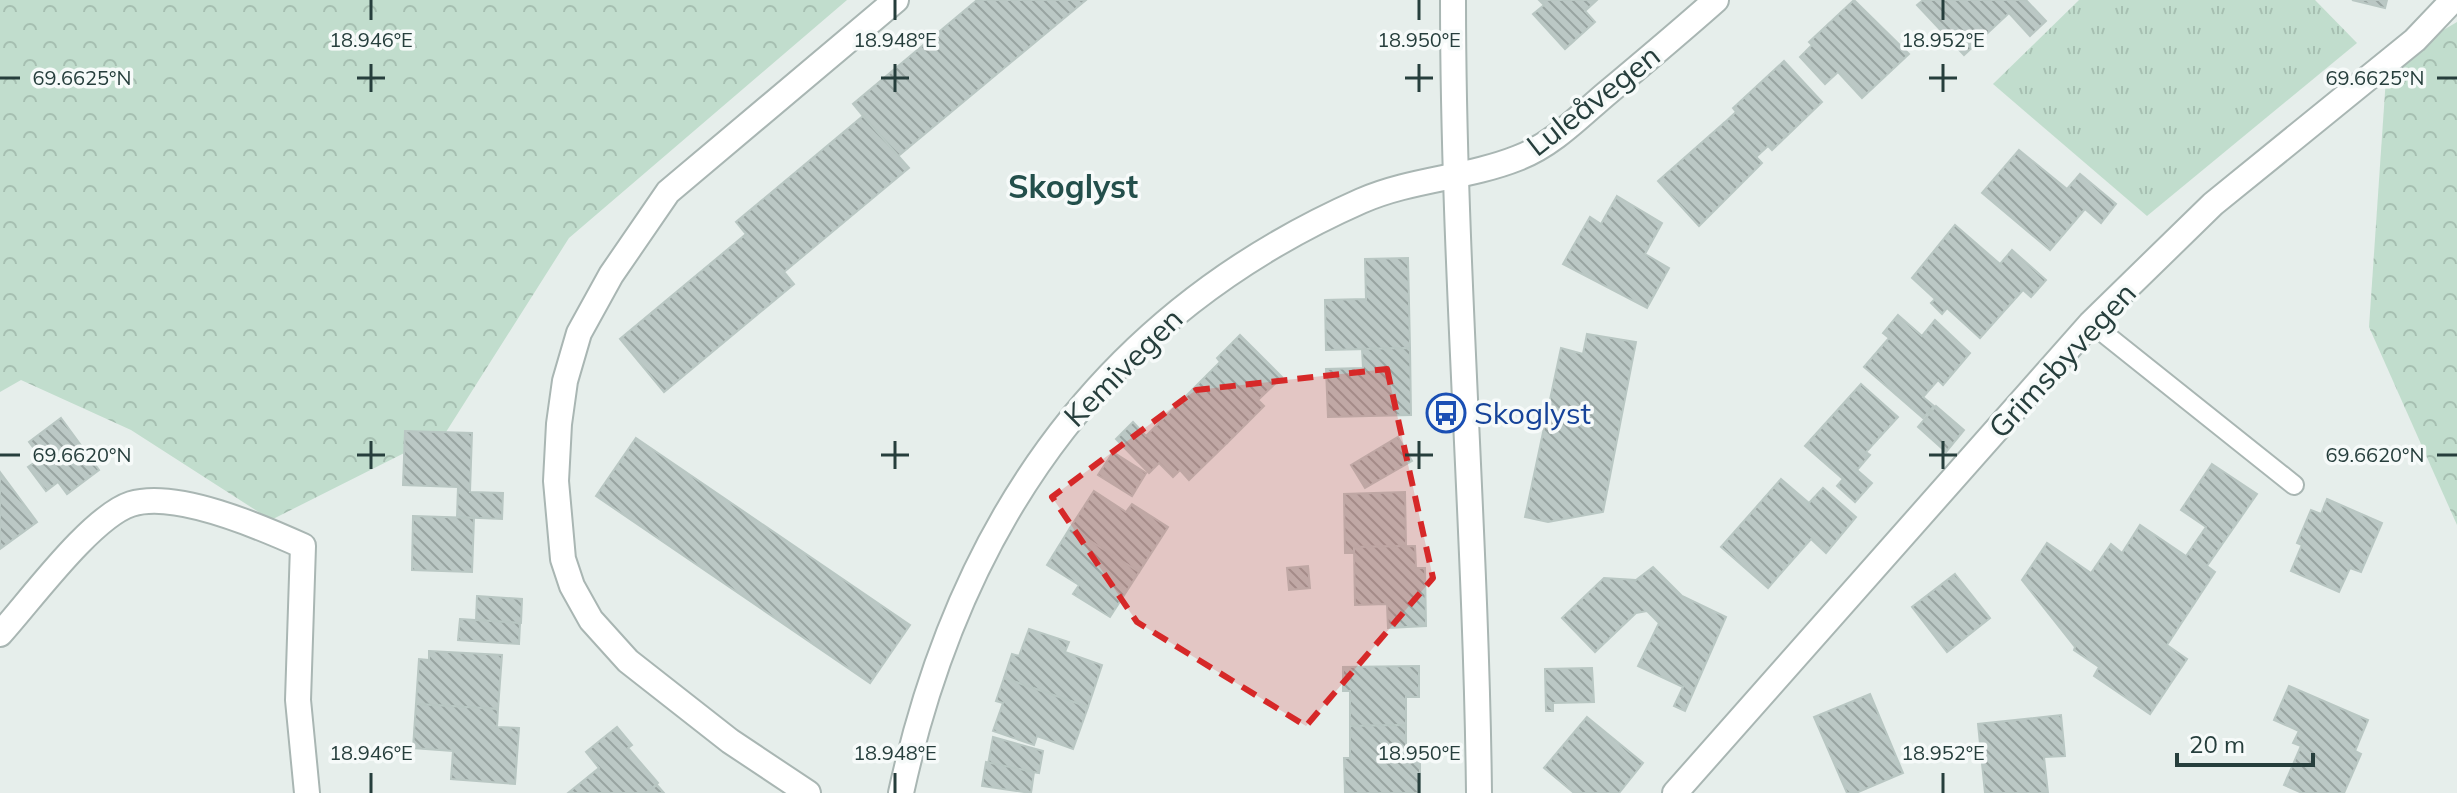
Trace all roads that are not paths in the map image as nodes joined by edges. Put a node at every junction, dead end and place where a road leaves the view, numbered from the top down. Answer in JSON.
{"nodes":[{"id":1,"x":896,"y":0,"type":"edge"},
{"id":2,"x":1453,"y":0,"type":"edge"},
{"id":3,"x":1716,"y":0,"type":"edge"},
{"id":4,"x":2453,"y":0,"type":"edge"},
{"id":5,"x":1456,"y":174,"type":"junction"},
{"id":6,"x":2091,"y":323,"type":"junction"},
{"id":7,"x":2294,"y":485,"type":"dead end"},
{"id":8,"x":0,"y":634,"type":"edge"},
{"id":9,"x":307,"y":793,"type":"edge"},
{"id":10,"x":808,"y":793,"type":"edge"},
{"id":11,"x":901,"y":793,"type":"edge"},
{"id":12,"x":1479,"y":793,"type":"edge"},
{"id":13,"x":1675,"y":793,"type":"edge"}],
"edges":[{"from":1,"to":10,"type":"street"},
{"from":2,"to":5,"type":"street"},
{"from":3,"to":5,"type":"street","name":"Luleåvegen"},
{"from":4,"to":6,"type":"street","name":"Grimsbyvegen"},
{"from":5,"to":11,"type":"street","name":"Kemivegen"},
{"from":5,"to":12,"type":"street"},
{"from":6,"to":7,"type":"lane"},
{"from":6,"to":13,"type":"street","name":"Grimsbyvegen"},
{"from":8,"to":9,"type":"street"}]}
